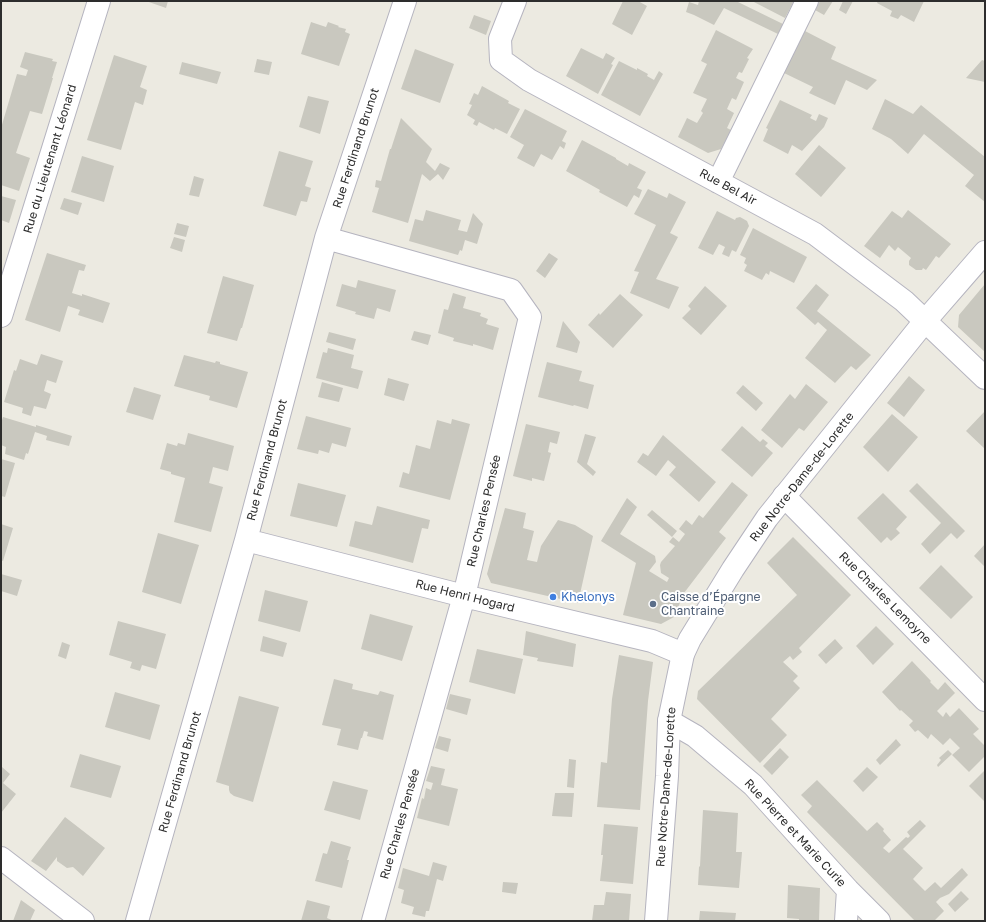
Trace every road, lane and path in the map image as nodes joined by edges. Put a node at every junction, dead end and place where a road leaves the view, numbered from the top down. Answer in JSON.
{"nodes":[{"id":1,"x":99,"y":1,"type":"edge"},
{"id":2,"x":405,"y":1,"type":"edge"},
{"id":3,"x":515,"y":1,"type":"edge"},
{"id":4,"x":807,"y":1,"type":"edge"},
{"id":5,"x":718,"y":182,"type":"junction"},
{"id":6,"x":326,"y":238,"type":"junction"},
{"id":7,"x":985,"y":252,"type":"edge"},
{"id":8,"x":1,"y":316,"type":"edge"},
{"id":9,"x":925,"y":321,"type":"junction"},
{"id":10,"x":985,"y":378,"type":"edge"},
{"id":11,"x":784,"y":496,"type":"junction"},
{"id":12,"x":246,"y":540,"type":"junction"},
{"id":13,"x":464,"y":596,"type":"junction"},
{"id":14,"x":683,"y":654,"type":"junction"},
{"id":15,"x":985,"y":700,"type":"edge"},
{"id":16,"x":669,"y":721,"type":"junction"},
{"id":17,"x":1,"y":858,"type":"edge"},
{"id":18,"x":848,"y":890,"type":"junction"},
{"id":19,"x":83,"y":921,"type":"edge"},
{"id":20,"x":137,"y":921,"type":"edge"},
{"id":21,"x":373,"y":921,"type":"edge"},
{"id":22,"x":656,"y":921,"type":"edge"},
{"id":23,"x":846,"y":921,"type":"edge"},
{"id":24,"x":879,"y":921,"type":"edge"}],
"edges":[{"from":1,"to":8,"type":"street","name":"Rue du Lieutenant Léonard"},
{"from":2,"to":6,"type":"street","name":"Rue Ferdinand Brunot"},
{"from":3,"to":5,"type":"street","name":"Rue Bel Air"},
{"from":4,"to":5,"type":"street"},
{"from":5,"to":9,"type":"street","name":"Rue Bel Air"},
{"from":6,"to":12,"type":"street","name":"Rue Ferdinand Brunot"},
{"from":6,"to":13,"type":"street","name":"Rue Charles Pensée"},
{"from":7,"to":9,"type":"street","name":"Rue Notre-Dame-de-Lorette"},
{"from":9,"to":10,"type":"street","name":"Rue Bel Air"},
{"from":9,"to":11,"type":"street","name":"Rue Notre-Dame-de-Lorette"},
{"from":11,"to":14,"type":"street","name":"Rue Notre-Dame-de-Lorette"},
{"from":11,"to":15,"type":"street","name":"Rue Charles Lemoyne"},
{"from":12,"to":13,"type":"street","name":"Rue Henri Hogard"},
{"from":12,"to":20,"type":"street","name":"Rue Ferdinand Brunot"},
{"from":13,"to":14,"type":"street","name":"Rue Henri Hogard"},
{"from":13,"to":21,"type":"street","name":"Rue Charles Pensée"},
{"from":14,"to":16,"type":"street","name":"Rue Notre-Dame-de-Lorette"},
{"from":16,"to":18,"type":"street","name":"Rue Pierre et Marie Curie"},
{"from":16,"to":22,"type":"street","name":"Rue Notre-Dame-de-Lorette"},
{"from":17,"to":19,"type":"street"},
{"from":18,"to":23,"type":"street"},
{"from":18,"to":24,"type":"street","name":"Rue Pierre et Marie Curie"}]}
